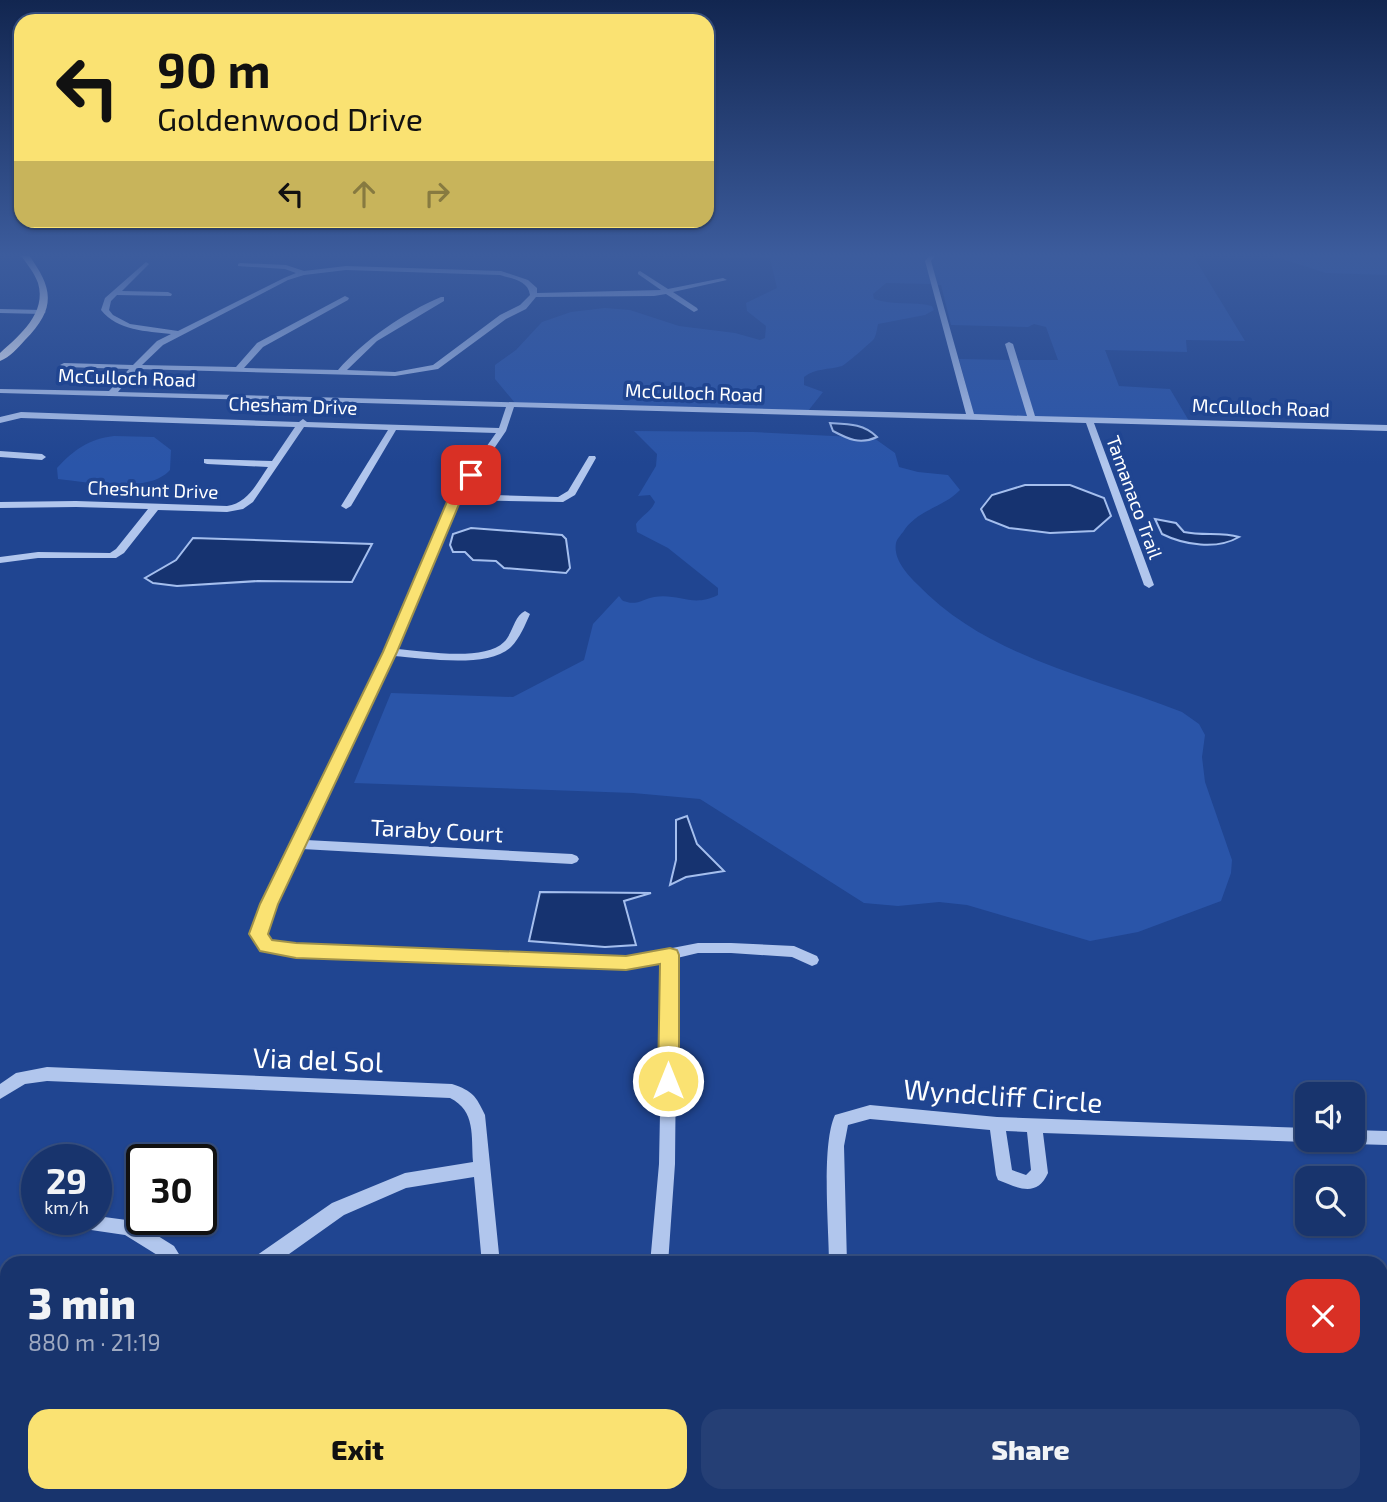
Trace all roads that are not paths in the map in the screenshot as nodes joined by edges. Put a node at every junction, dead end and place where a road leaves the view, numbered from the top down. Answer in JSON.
{"nodes":[{"id":1,"x":33,"y":324,"type":"edge"},
{"id":2,"x":136,"y":324,"type":"edge"},
{"id":3,"x":197,"y":324,"type":"edge"},
{"id":4,"x":298,"y":324,"type":"edge"},
{"id":5,"x":398,"y":324,"type":"edge"},
{"id":6,"x":493,"y":324,"type":"edge"},
{"id":7,"x":945,"y":324,"type":"edge"},
{"id":8,"x":179,"y":333,"type":"junction"},
{"id":9,"x":1009,"y":344,"type":"dead end"},
{"id":10,"x":0,"y":358,"type":"edge"},
{"id":11,"x":64,"y":365,"type":"dead end"},
{"id":12,"x":135,"y":367,"type":"junction"},
{"id":13,"x":238,"y":370,"type":"junction"},
{"id":14,"x":341,"y":372,"type":"junction"},
{"id":15,"x":0,"y":391,"type":"edge"},
{"id":16,"x":111,"y":394,"type":"junction"},
{"id":17,"x":511,"y":404,"type":"junction"},
{"id":18,"x":190,"y":407,"type":"junction"},
{"id":19,"x":971,"y":418,"type":"junction"},
{"id":20,"x":1032,"y":419,"type":"junction"},
{"id":21,"x":0,"y":420,"type":"edge"},
{"id":22,"x":1089,"y":420,"type":"junction"},
{"id":23,"x":303,"y":422,"type":"junction"},
{"id":24,"x":394,"y":427,"type":"junction"},
{"id":25,"x":1387,"y":428,"type":"edge"},
{"id":26,"x":502,"y":430,"type":"junction"},
{"id":27,"x":0,"y":454,"type":"edge"},
{"id":28,"x":42,"y":457,"type":"dead end"},
{"id":29,"x":592,"y":458,"type":"dead end"},
{"id":30,"x":208,"y":461,"type":"dead end"},
{"id":31,"x":273,"y":464,"type":"junction"},
{"id":32,"x":456,"y":497,"type":"junction"},
{"id":33,"x":0,"y":505,"type":"edge"},
{"id":34,"x":346,"y":506,"type":"dead end"},
{"id":35,"x":154,"y":508,"type":"junction"},
{"id":36,"x":0,"y":560,"type":"edge"},
{"id":37,"x":1149,"y":586,"type":"dead end"},
{"id":38,"x":525,"y":614,"type":"dead end"},
{"id":39,"x":390,"y":652,"type":"junction"},
{"id":40,"x":300,"y":844,"type":"junction"},
{"id":41,"x":572,"y":859,"type":"dead end"},
{"id":42,"x":670,"y":955,"type":"junction"},
{"id":43,"x":811,"y":960,"type":"dead end"},
{"id":44,"x":0,"y":1092,"type":"edge"},
{"id":45,"x":997,"y":1124,"type":"junction"},
{"id":46,"x":1034,"y":1125,"type":"junction"},
{"id":47,"x":1295,"y":1135,"type":"edge"},
{"id":48,"x":1365,"y":1137,"type":"edge"},
{"id":49,"x":1387,"y":1138,"type":"edge"},
{"id":50,"x":482,"y":1168,"type":"junction"},
{"id":51,"x":112,"y":1225,"type":"edge"},
{"id":52,"x":171,"y":1256,"type":"edge"},
{"id":53,"x":270,"y":1256,"type":"edge"},
{"id":54,"x":490,"y":1256,"type":"edge"},
{"id":55,"x":660,"y":1256,"type":"edge"},
{"id":56,"x":838,"y":1256,"type":"edge"}],
"edges":[{"from":1,"to":10,"type":"main road"},
{"from":2,"to":8,"type":"street"},
{"from":3,"to":8,"type":"street"},
{"from":4,"to":13,"type":"street"},
{"from":5,"to":14,"type":"street"},
{"from":6,"to":14,"type":"street"},
{"from":7,"to":19,"type":"street"},
{"from":8,"to":12,"type":"street"},
{"from":9,"to":20,"type":"street"},
{"from":11,"to":12,"type":"street"},
{"from":12,"to":13,"type":"street"},
{"from":12,"to":16,"type":"street"},
{"from":13,"to":14,"type":"street"},
{"from":15,"to":16,"type":"street","name":"McCulloch Road"},
{"from":16,"to":18,"type":"street","name":"McCulloch Road"},
{"from":17,"to":18,"type":"street","name":"McCulloch Road"},
{"from":17,"to":19,"type":"street","name":"McCulloch Road"},
{"from":17,"to":26,"type":"street"},
{"from":18,"to":21,"type":"street","name":"Chesham Drive"},
{"from":18,"to":23,"type":"street","name":"Chesham Drive"},
{"from":19,"to":20,"type":"street","name":"McCulloch Road"},
{"from":20,"to":22,"type":"street","name":"McCulloch Road"},
{"from":22,"to":25,"type":"street","name":"McCulloch Road"},
{"from":22,"to":37,"type":"street","name":"Tamanaco Trail"},
{"from":23,"to":24,"type":"street","name":"Chesham Drive"},
{"from":23,"to":31,"type":"street","name":"Cheshunt Drive"},
{"from":24,"to":26,"type":"street","name":"Chesham Drive"},
{"from":24,"to":34,"type":"street"},
{"from":26,"to":32,"type":"street"},
{"from":27,"to":28,"type":"street"},
{"from":29,"to":32,"type":"street"},
{"from":30,"to":31,"type":"street"},
{"from":31,"to":35,"type":"street","name":"Cheshunt Drive"},
{"from":32,"to":39,"type":"street"},
{"from":33,"to":35,"type":"street","name":"Cheshunt Drive"},
{"from":35,"to":36,"type":"street"},
{"from":38,"to":39,"type":"street"},
{"from":39,"to":40,"type":"street"},
{"from":40,"to":41,"type":"street","name":"Taraby Court"},
{"from":40,"to":42,"type":"street"},
{"from":42,"to":43,"type":"street"},
{"from":42,"to":55,"type":"street"},
{"from":44,"to":50,"type":"street","name":"Via del Sol"},
{"from":45,"to":46,"type":"street","name":"Wyndcliff Circle"},
{"from":45,"to":46,"type":"street"},
{"from":45,"to":56,"type":"street","name":"Wyndcliff Circle"},
{"from":46,"to":47,"type":"street","name":"Wyndcliff Circle"},
{"from":48,"to":49,"type":"street"},
{"from":50,"to":53,"type":"street"},
{"from":50,"to":54,"type":"street","name":"Via del Sol"},
{"from":51,"to":52,"type":"street"}]}
